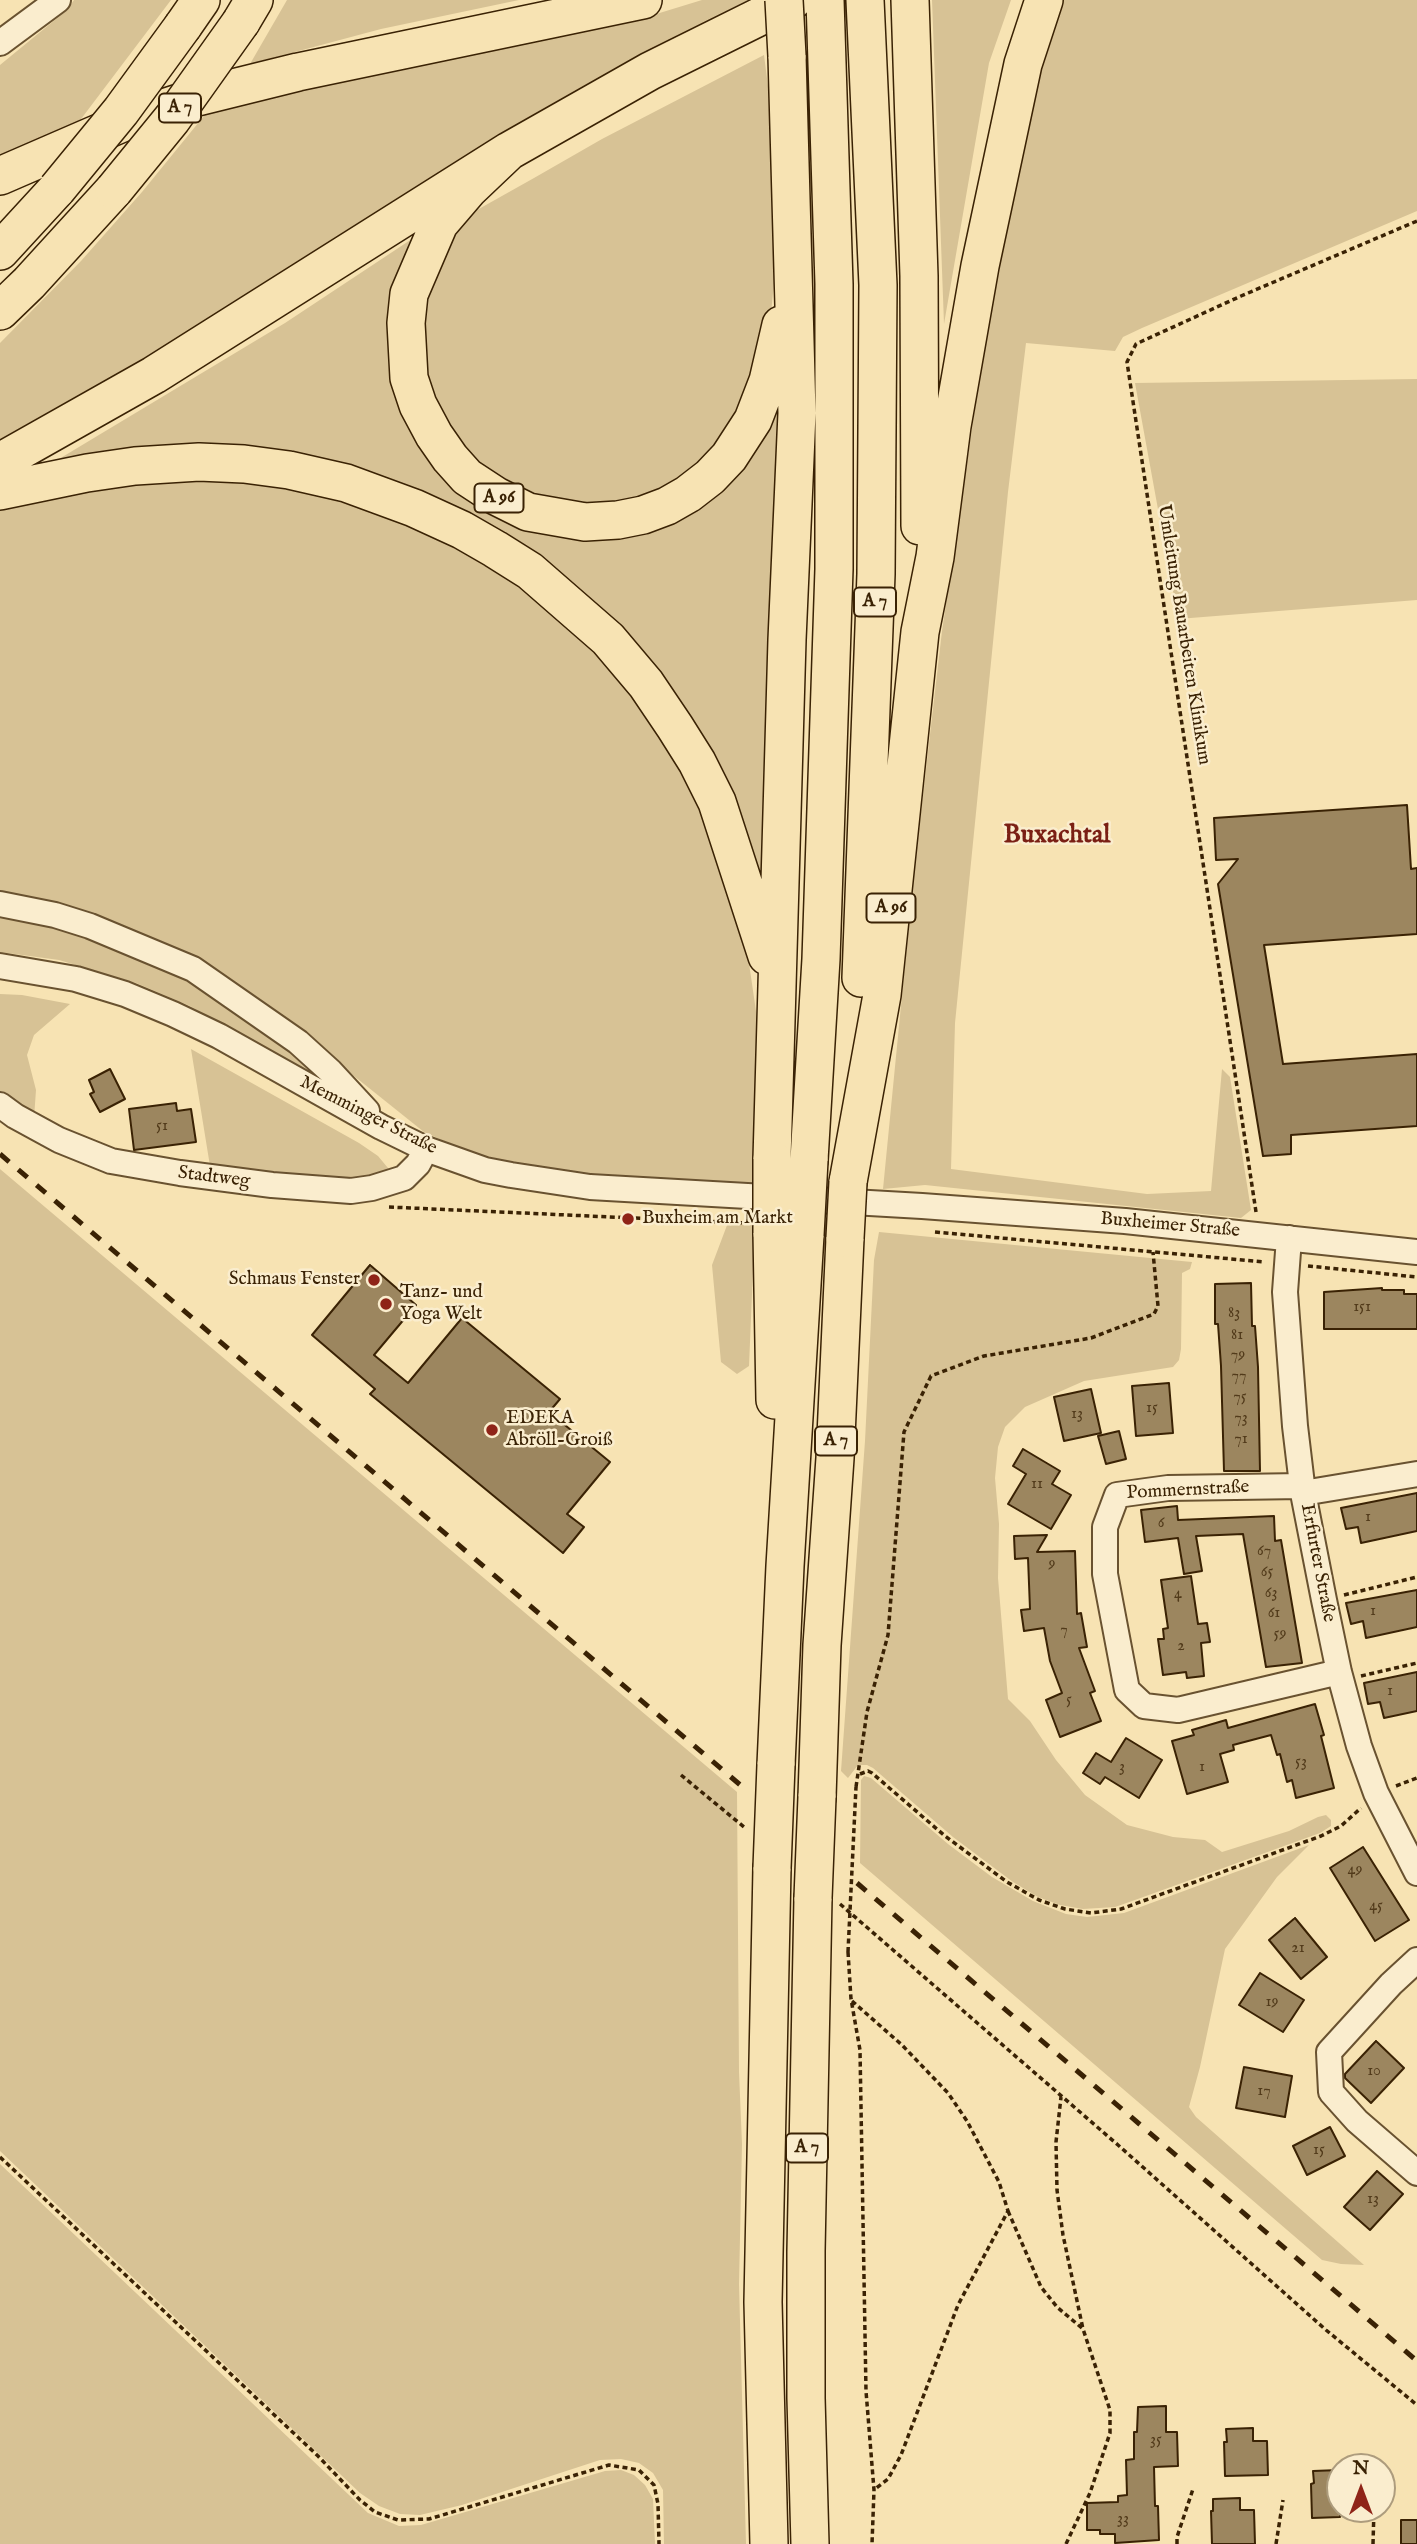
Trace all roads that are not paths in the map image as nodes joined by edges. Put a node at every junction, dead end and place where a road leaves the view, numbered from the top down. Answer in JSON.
{"nodes":[{"id":1,"x":58,"y":0,"type":"edge"},
{"id":2,"x":784,"y":0,"type":"edge"},
{"id":3,"x":793,"y":0,"type":"edge"},
{"id":4,"x":825,"y":0,"type":"edge"},
{"id":5,"x":1044,"y":0,"type":"edge"},
{"id":6,"x":625,"y":2,"type":"edge"},
{"id":7,"x":910,"y":2,"type":"edge"},
{"id":8,"x":865,"y":10,"type":"edge"},
{"id":9,"x":248,"y":11,"type":"edge"},
{"id":10,"x":192,"y":13,"type":"edge"},
{"id":11,"x":0,"y":43,"type":"edge"},
{"id":12,"x":509,"y":150,"type":"junction"},
{"id":13,"x":0,"y":176,"type":"edge"},
{"id":14,"x":793,"y":208,"type":"junction"},
{"id":15,"x":0,"y":251,"type":"edge"},
{"id":16,"x":0,"y":311,"type":"edge"},
{"id":17,"x":0,"y":462,"type":"edge"},
{"id":18,"x":0,"y":491,"type":"edge"},
{"id":19,"x":920,"y":632,"type":"junction"},
{"id":20,"x":0,"y":904,"type":"edge"},
{"id":21,"x":0,"y":966,"type":"edge"},
{"id":22,"x":776,"y":984,"type":"junction"},
{"id":23,"x":0,"y":1105,"type":"edge"},
{"id":24,"x":381,"y":1127,"type":"junction"},
{"id":25,"x":426,"y":1149,"type":"junction"},
{"id":26,"x":848,"y":1182,"type":"junction"},
{"id":27,"x":922,"y":1206,"type":"joint"},
{"id":28,"x":789,"y":1234,"type":"junction"},
{"id":29,"x":1289,"y":1238,"type":"junction"},
{"id":30,"x":1417,"y":1252,"type":"edge"},
{"id":31,"x":1417,"y":1474,"type":"edge"},
{"id":32,"x":1303,"y":1490,"type":"junction"},
{"id":33,"x":1340,"y":1676,"type":"junction"},
{"id":34,"x":1417,"y":1873,"type":"edge"},
{"id":35,"x":1417,"y":1960,"type":"edge"},
{"id":36,"x":1417,"y":2173,"type":"edge"},
{"id":37,"x":769,"y":2544,"type":"edge"},
{"id":38,"x":810,"y":2544,"type":"edge"}],
"edges":[{"from":1,"to":11,"type":"street"},
{"from":2,"to":14,"type":"highway","bridge":true},
{"from":3,"to":12,"type":"highway","number":"A 96"},
{"from":4,"to":28,"type":"highway","number":"A 7","bridge":true},
{"from":5,"to":19,"type":"highway"},
{"from":6,"to":13,"type":"highway"},
{"from":7,"to":19,"type":"highway"},
{"from":8,"to":26,"type":"highway","number":"A 7"},
{"from":9,"to":16,"type":"highway","number":"A 7","bridge":true},
{"from":10,"to":15,"type":"highway","bridge":true},
{"from":12,"to":14,"type":"highway","number":"A 96"},
{"from":12,"to":17,"type":"highway","number":"A 96"},
{"from":14,"to":22,"type":"highway","number":"A 7"},
{"from":18,"to":22,"type":"highway","number":"A 7"},
{"from":19,"to":26,"type":"highway","number":"A 96"},
{"from":20,"to":24,"type":"street"},
{"from":21,"to":24,"type":"street","name":"Memminger Straße"},
{"from":22,"to":28,"type":"highway","number":"A 7","bridge":true},
{"from":23,"to":25,"type":"street","name":"Stadtweg"},
{"from":24,"to":25,"type":"street","name":"Memminger Straße"},
{"from":25,"to":27,"type":"street","name":"Memminger Straße"},
{"from":26,"to":38,"type":"highway","number":"A 7","bridge":true},
{"from":27,"to":29,"type":"street","name":"Buxheimer Straße"},
{"from":28,"to":37,"type":"highway","number":"A 7","bridge":true},
{"from":29,"to":30,"type":"street","name":"Buxheimer Straße"},
{"from":29,"to":32,"type":"street","name":"Erfurter Straße"},
{"from":31,"to":32,"type":"street"},
{"from":32,"to":33,"type":"street","name":"Erfurter Straße"},
{"from":32,"to":33,"type":"street","name":"Pommernstraße"},
{"from":33,"to":34,"type":"street","name":"Erfurter Straße"},
{"from":35,"to":36,"type":"street"}]}
